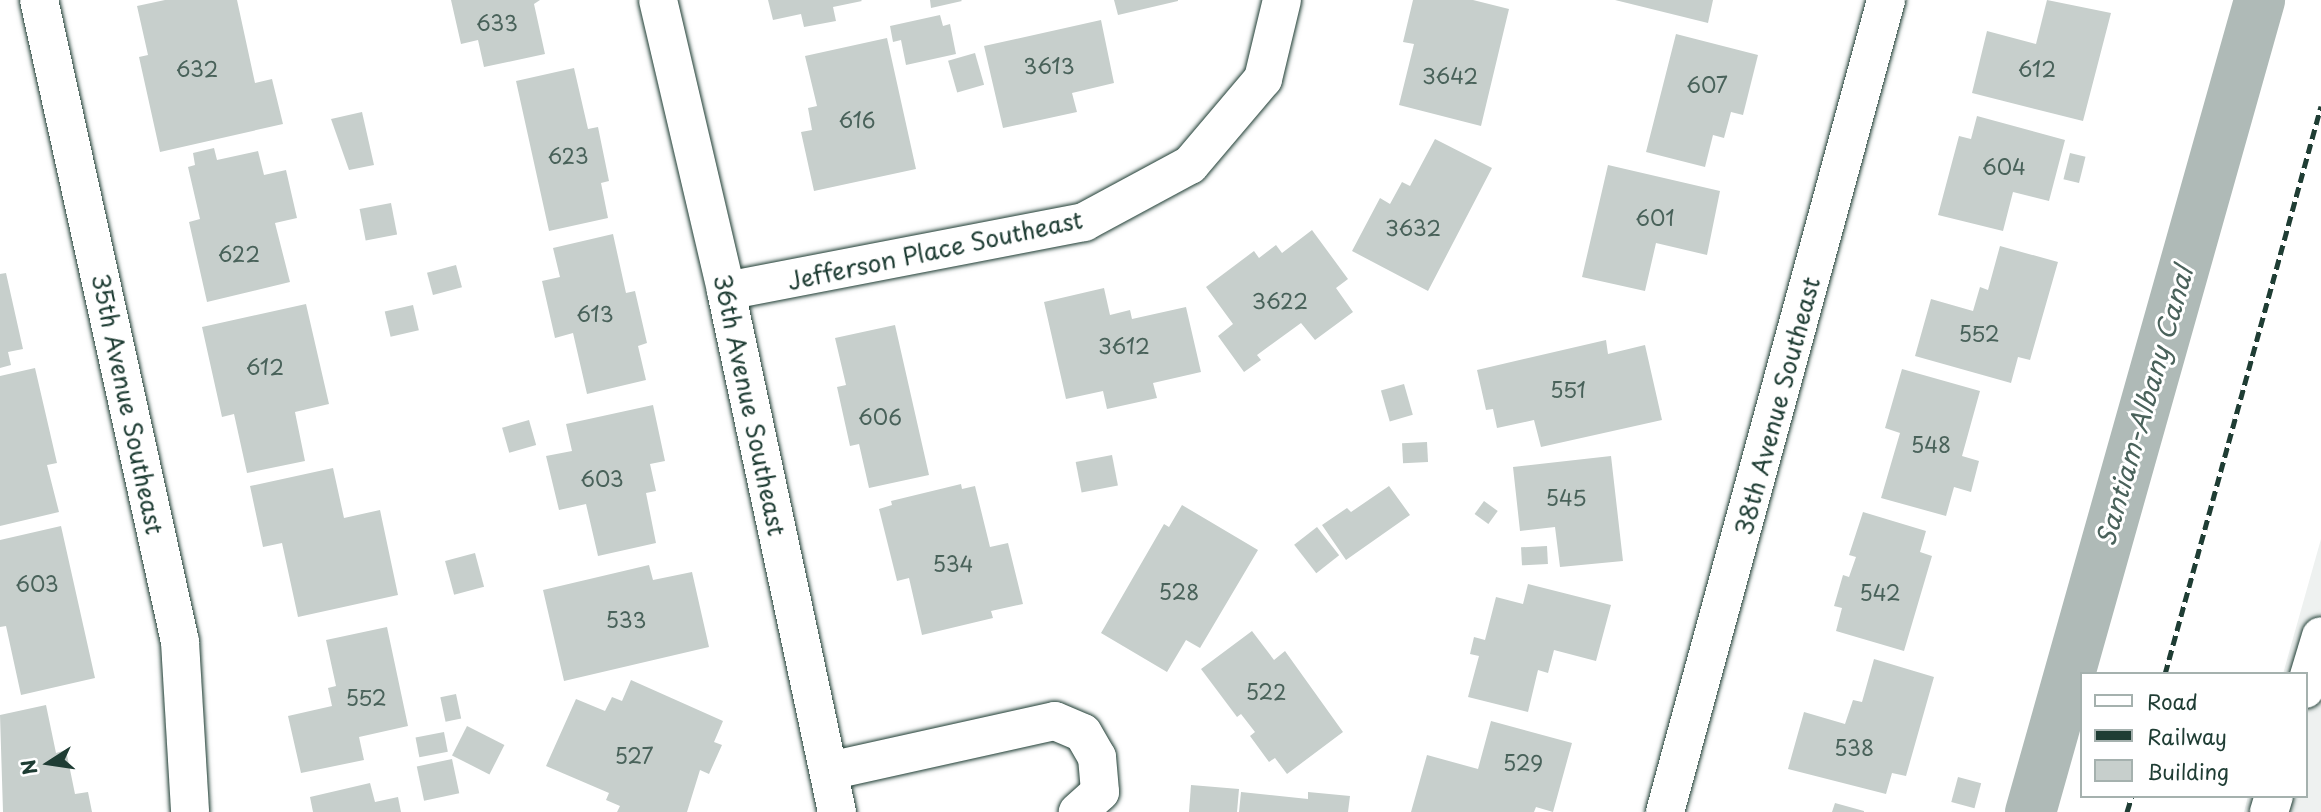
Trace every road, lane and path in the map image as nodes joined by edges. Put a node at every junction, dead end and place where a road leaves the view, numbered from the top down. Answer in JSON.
{"nodes":[{"id":1,"x":39,"y":0,"type":"edge"},
{"id":2,"x":658,"y":0,"type":"edge"},
{"id":3,"x":1282,"y":0,"type":"edge"},
{"id":4,"x":1886,"y":0,"type":"edge"},
{"id":5,"x":726,"y":291,"type":"junction"},
{"id":6,"x":2321,"y":636,"type":"edge"},
{"id":7,"x":2307,"y":682,"type":"edge"},
{"id":8,"x":829,"y":771,"type":"junction"},
{"id":9,"x":190,"y":812,"type":"edge"},
{"id":10,"x":837,"y":812,"type":"edge"},
{"id":11,"x":1078,"y":812,"type":"edge"},
{"id":12,"x":1665,"y":812,"type":"edge"}],
"edges":[{"from":1,"to":9,"type":"street","name":"35th Avenue Southeast"},
{"from":2,"to":5,"type":"street","name":"36th Avenue Southeast"},
{"from":3,"to":5,"type":"street","name":"Jefferson Place Southeast"},
{"from":4,"to":12,"type":"street","name":"38th Avenue Southeast"},
{"from":5,"to":8,"type":"street","name":"36th Avenue Southeast"},
{"from":6,"to":7,"type":"street"},
{"from":8,"to":10,"type":"street","name":"36th Avenue Southeast"},
{"from":8,"to":11,"type":"street"}]}
